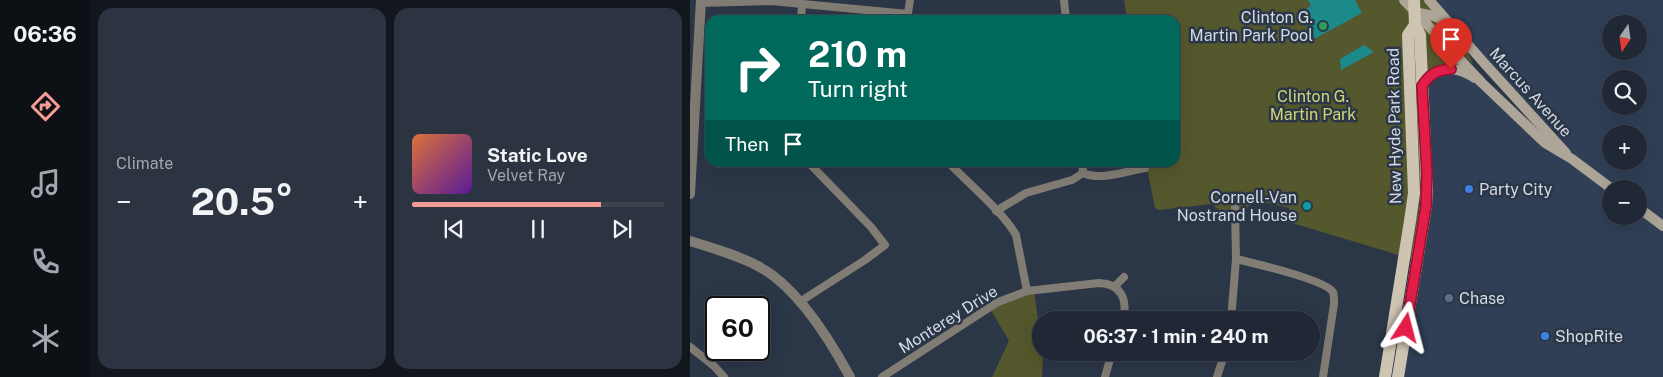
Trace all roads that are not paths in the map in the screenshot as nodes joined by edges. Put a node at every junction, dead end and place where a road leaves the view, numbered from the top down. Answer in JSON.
{"nodes":[{"id":1,"x":910,"y":0,"type":"edge"},
{"id":2,"x":1064,"y":0,"type":"edge"},
{"id":3,"x":1404,"y":0,"type":"edge"},
{"id":4,"x":1429,"y":0,"type":"edge"},
{"id":5,"x":700,"y":2,"type":"edge"},
{"id":6,"x":802,"y":4,"type":"junction"},
{"id":7,"x":1414,"y":12,"type":"edge"},
{"id":8,"x":801,"y":15,"type":"edge"},
{"id":9,"x":891,"y":15,"type":"edge"},
{"id":10,"x":907,"y":15,"type":"edge"},
{"id":11,"x":1066,"y":15,"type":"edge"},
{"id":12,"x":1455,"y":30,"type":"junction"},
{"id":13,"x":1482,"y":83,"type":"junction"},
{"id":14,"x":1422,"y":86,"type":"junction"},
{"id":15,"x":1572,"y":159,"type":"junction"},
{"id":16,"x":813,"y":167,"type":"edge"},
{"id":17,"x":953,"y":167,"type":"edge"},
{"id":18,"x":1082,"y":167,"type":"edge"},
{"id":19,"x":1145,"y":168,"type":"dead end"},
{"id":20,"x":1083,"y":173,"type":"junction"},
{"id":21,"x":1602,"y":182,"type":"edge"},
{"id":22,"x":690,"y":194,"type":"edge"},
{"id":23,"x":1236,"y":208,"type":"dead end"},
{"id":24,"x":996,"y":211,"type":"junction"},
{"id":25,"x":1647,"y":214,"type":"edge"},
{"id":26,"x":1663,"y":226,"type":"edge"},
{"id":27,"x":690,"y":240,"type":"edge"},
{"id":28,"x":1236,"y":259,"type":"junction"},
{"id":29,"x":1124,"y":277,"type":"dead end"},
{"id":30,"x":1115,"y":286,"type":"junction"},
{"id":31,"x":1027,"y":291,"type":"junction"},
{"id":32,"x":801,"y":301,"type":"junction"},
{"id":33,"x":1124,"y":311,"type":"edge"},
{"id":34,"x":1232,"y":311,"type":"edge"},
{"id":35,"x":690,"y":347,"type":"edge"},
{"id":36,"x":1109,"y":361,"type":"edge"},
{"id":37,"x":1222,"y":361,"type":"edge"},
{"id":38,"x":724,"y":377,"type":"edge"},
{"id":39,"x":850,"y":377,"type":"edge"},
{"id":40,"x":882,"y":377,"type":"edge"},
{"id":41,"x":1105,"y":377,"type":"edge"},
{"id":42,"x":1216,"y":377,"type":"edge"},
{"id":43,"x":1323,"y":377,"type":"edge"},
{"id":44,"x":1385,"y":377,"type":"edge"},
{"id":45,"x":1398,"y":377,"type":"edge"}],
"edges":[{"from":1,"to":10,"type":"street"},
{"from":2,"to":11,"type":"street"},
{"from":3,"to":7,"type":"main road","name":"Marcus Avenue"},
{"from":4,"to":12,"type":"main road","name":"Marcus Avenue"},
{"from":5,"to":6,"type":"street"},
{"from":5,"to":22,"type":"street"},
{"from":6,"to":8,"type":"street"},
{"from":6,"to":9,"type":"street"},
{"from":7,"to":12,"type":"main road"},
{"from":7,"to":13,"type":"main road","name":"Marcus Avenue"},
{"from":7,"to":14,"type":"main road","name":"New Hyde Park Road"},
{"from":7,"to":44,"type":"main road","name":"New Hyde Park Road"},
{"from":12,"to":15,"type":"main road","name":"Marcus Avenue"},
{"from":13,"to":14,"type":"main road"},
{"from":13,"to":15,"type":"main road","name":"Marcus Avenue"},
{"from":14,"to":45,"type":"main road","name":"New Hyde Park Road"},
{"from":15,"to":21,"type":"main road","name":"Marcus Avenue"},
{"from":16,"to":32,"type":"street"},
{"from":17,"to":24,"type":"street"},
{"from":18,"to":20,"type":"street"},
{"from":19,"to":20,"type":"street"},
{"from":20,"to":24,"type":"street"},
{"from":23,"to":28,"type":"street"},
{"from":24,"to":31,"type":"street"},
{"from":25,"to":26,"type":"main road"},
{"from":27,"to":32,"type":"street"},
{"from":28,"to":34,"type":"street"},
{"from":28,"to":43,"type":"street"},
{"from":29,"to":30,"type":"street"},
{"from":30,"to":31,"type":"street","name":"Monterey Drive"},
{"from":30,"to":33,"type":"street"},
{"from":31,"to":40,"type":"street","name":"Monterey Drive"},
{"from":32,"to":39,"type":"street"},
{"from":35,"to":38,"type":"street"},
{"from":36,"to":41,"type":"street"},
{"from":37,"to":42,"type":"street"}]}
